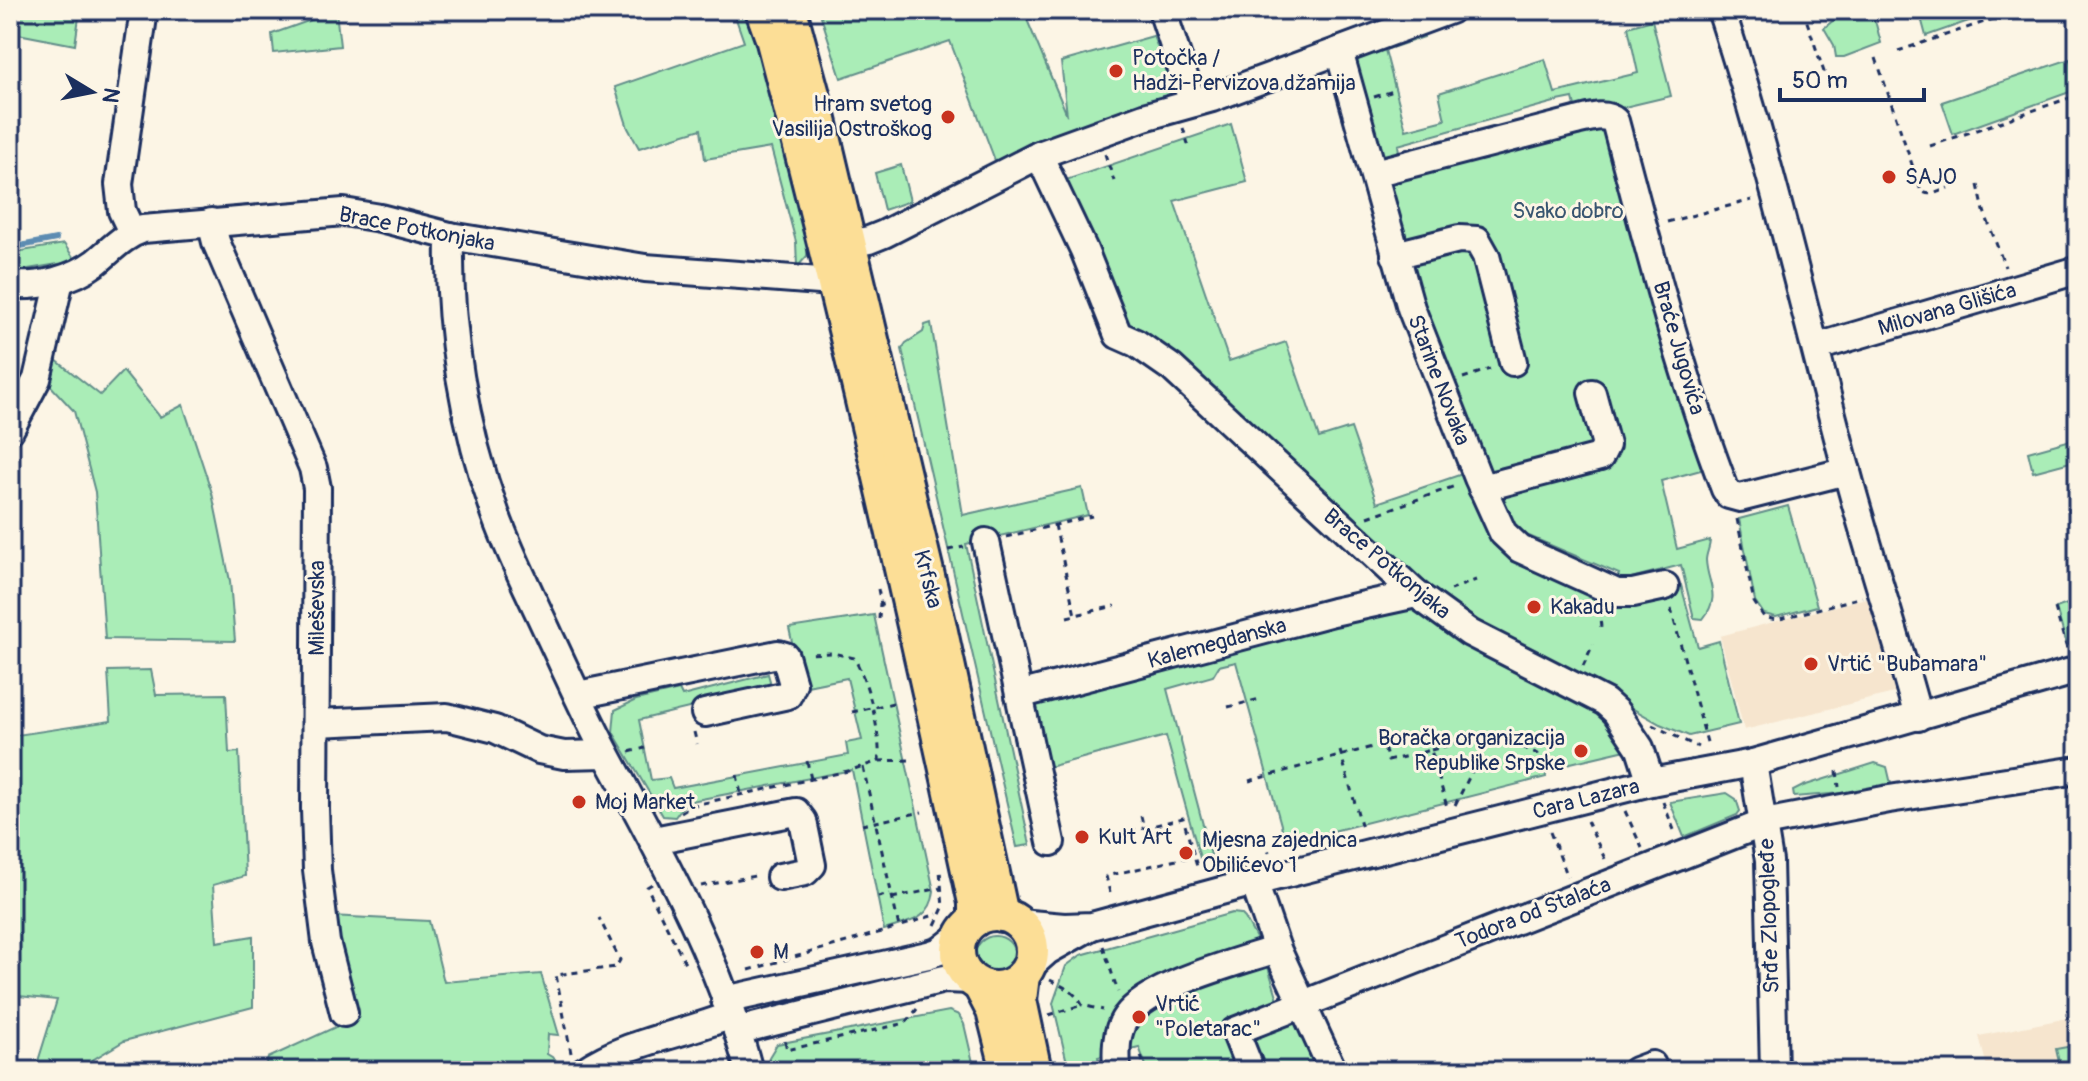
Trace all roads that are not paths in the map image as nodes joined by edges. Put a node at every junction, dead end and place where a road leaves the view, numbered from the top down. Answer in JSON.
{"nodes":[{"id":1,"x":144,"y":10,"type":"edge"},
{"id":2,"x":762,"y":10,"type":"edge"},
{"id":3,"x":790,"y":10,"type":"edge"},
{"id":4,"x":1162,"y":10,"type":"edge"},
{"id":5,"x":1450,"y":10,"type":"edge"},
{"id":6,"x":1721,"y":10,"type":"edge"},
{"id":7,"x":1339,"y":51,"type":"junction"},
{"id":8,"x":1186,"y":111,"type":"junction"},
{"id":9,"x":1039,"y":155,"type":"junction"},
{"id":10,"x":1374,"y":173,"type":"junction"},
{"id":11,"x":211,"y":222,"type":"junction"},
{"id":12,"x":819,"y":224,"type":"junction"},
{"id":13,"x":132,"y":232,"type":"junction"},
{"id":14,"x":450,"y":236,"type":"junction"},
{"id":15,"x":849,"y":244,"type":"junction"},
{"id":16,"x":1395,"y":255,"type":"junction"},
{"id":17,"x":2078,"y":270,"type":"edge"},
{"id":18,"x":788,"y":279,"type":"junction"},
{"id":19,"x":60,"y":280,"type":"junction"},
{"id":20,"x":833,"y":282,"type":"junction"},
{"id":21,"x":10,"y":285,"type":"edge"},
{"id":22,"x":1817,"y":347,"type":"junction"},
{"id":23,"x":1513,"y":362,"type":"road end"},
{"id":24,"x":1592,"y":393,"type":"dead end"},
{"id":25,"x":10,"y":430,"type":"edge"},
{"id":26,"x":1847,"y":471,"type":"junction"},
{"id":27,"x":1480,"y":483,"type":"junction"},
{"id":28,"x":986,"y":542,"type":"road end"},
{"id":29,"x":1665,"y":586,"type":"road end"},
{"id":30,"x":1416,"y":594,"type":"junction"},
{"id":31,"x":2073,"y":659,"type":"edge"},
{"id":32,"x":578,"y":695,"type":"junction"},
{"id":33,"x":1019,"y":695,"type":"junction"},
{"id":34,"x":1918,"y":717,"type":"junction"},
{"id":35,"x":698,"y":718,"type":"road end"},
{"id":36,"x":317,"y":723,"type":"junction"},
{"id":37,"x":614,"y":754,"type":"junction"},
{"id":38,"x":1753,"y":763,"type":"junction"},
{"id":39,"x":2078,"y":770,"type":"edge"},
{"id":40,"x":1657,"y":792,"type":"junction"},
{"id":41,"x":1764,"y":823,"type":"junction"},
{"id":42,"x":654,"y":840,"type":"junction"},
{"id":43,"x":1051,"y":842,"type":"dead end"},
{"id":44,"x":780,"y":877,"type":"road end"},
{"id":45,"x":1254,"y":882,"type":"junction"},
{"id":46,"x":990,"y":923,"type":"junction"},
{"id":47,"x":1098,"y":936,"type":"junction"},
{"id":48,"x":1277,"y":949,"type":"junction"},
{"id":49,"x":1033,"y":974,"type":"junction"},
{"id":50,"x":976,"y":983,"type":"junction"},
{"id":51,"x":1302,"y":1003,"type":"junction"},
{"id":52,"x":344,"y":1013,"type":"dead end"},
{"id":53,"x":731,"y":1015,"type":"junction"},
{"id":54,"x":578,"y":1067,"type":"edge"},
{"id":55,"x":749,"y":1071,"type":"edge"},
{"id":56,"x":1008,"y":1071,"type":"edge"},
{"id":57,"x":1035,"y":1071,"type":"edge"},
{"id":58,"x":1117,"y":1071,"type":"edge"},
{"id":59,"x":1251,"y":1071,"type":"edge"},
{"id":60,"x":1333,"y":1071,"type":"edge"},
{"id":61,"x":1636,"y":1071,"type":"edge"},
{"id":62,"x":1654,"y":1071,"type":"edge"},
{"id":63,"x":1774,"y":1071,"type":"edge"}],
"edges":[{"from":1,"to":13,"type":"street"},
{"from":2,"to":12,"type":"main road","name":"Krfska"},
{"from":3,"to":15,"type":"main road","name":"Krfska"},
{"from":4,"to":8,"type":"street"},
{"from":5,"to":7,"type":"street"},
{"from":6,"to":22,"type":"street"},
{"from":7,"to":8,"type":"street"},
{"from":7,"to":10,"type":"street","name":"Starine Novaka"},
{"from":8,"to":9,"type":"street"},
{"from":9,"to":15,"type":"street"},
{"from":9,"to":30,"type":"street","name":"Brace Potkonjaka"},
{"from":10,"to":16,"type":"street","name":"Starine Novaka"},
{"from":10,"to":26,"type":"street","name":"Braće Jugovića"},
{"from":11,"to":13,"type":"street","name":"Brace Potkonjaka"},
{"from":11,"to":14,"type":"street","name":"Brace Potkonjaka"},
{"from":11,"to":36,"type":"street","name":"Mileševska"},
{"from":12,"to":18,"type":"street"},
{"from":12,"to":20,"type":"main road","name":"Krfska"},
{"from":13,"to":19,"type":"street","name":"Brace Potkonjaka"},
{"from":14,"to":18,"type":"street","name":"Brace Potkonjaka"},
{"from":14,"to":32,"type":"street"},
{"from":15,"to":46,"type":"main road","name":"Krfska"},
{"from":16,"to":23,"type":"street"},
{"from":16,"to":27,"type":"street","name":"Starine Novaka"},
{"from":17,"to":22,"type":"street","name":"Milovana Glišića"},
{"from":18,"to":20,"type":"street","name":"Brace Potkonjaka"},
{"from":19,"to":21,"type":"street"},
{"from":19,"to":25,"type":"street"},
{"from":20,"to":46,"type":"main road","name":"Krfska"},
{"from":22,"to":26,"type":"street"},
{"from":24,"to":27,"type":"street"},
{"from":26,"to":34,"type":"street"},
{"from":27,"to":29,"type":"street","name":"Starine Novaka"},
{"from":28,"to":33,"type":"street"},
{"from":30,"to":33,"type":"street","name":"Kalemegdanska"},
{"from":30,"to":40,"type":"street","name":"Brace Potkonjaka"},
{"from":31,"to":34,"type":"street","name":"Cara Lazara"},
{"from":32,"to":35,"type":"street"},
{"from":32,"to":37,"type":"street"},
{"from":33,"to":43,"type":"street"},
{"from":34,"to":38,"type":"street","name":"Cara Lazara"},
{"from":36,"to":37,"type":"street"},
{"from":36,"to":52,"type":"street","name":"Mileševska"},
{"from":37,"to":42,"type":"street"},
{"from":38,"to":40,"type":"street","name":"Cara Lazara"},
{"from":38,"to":41,"type":"street","name":"Srđe Zlopogleđe"},
{"from":39,"to":41,"type":"street"},
{"from":40,"to":45,"type":"street","name":"Cara Lazara"},
{"from":41,"to":51,"type":"street","name":"Todora od Stalaća"},
{"from":41,"to":63,"type":"street","name":"Srđe Zlopogleđe"},
{"from":42,"to":44,"type":"street"},
{"from":42,"to":53,"type":"street"},
{"from":45,"to":47,"type":"street","name":"Cara Lazara"},
{"from":45,"to":48,"type":"street"},
{"from":46,"to":47,"type":"street","name":"Cara Lazara"},
{"from":46,"to":49,"type":"main road"},
{"from":46,"to":50,"type":"main road"},
{"from":46,"to":53,"type":"street"},
{"from":47,"to":49,"type":"street","name":"Cara Lazara"},
{"from":48,"to":51,"type":"street"},
{"from":48,"to":58,"type":"street"},
{"from":49,"to":50,"type":"main road"},
{"from":49,"to":57,"type":"main road"},
{"from":50,"to":53,"type":"street"},
{"from":50,"to":56,"type":"main road"},
{"from":51,"to":59,"type":"street","name":"Todora od Stalaća"},
{"from":51,"to":60,"type":"street"},
{"from":53,"to":54,"type":"street"},
{"from":53,"to":55,"type":"street"},
{"from":61,"to":62,"type":"street"}]}
